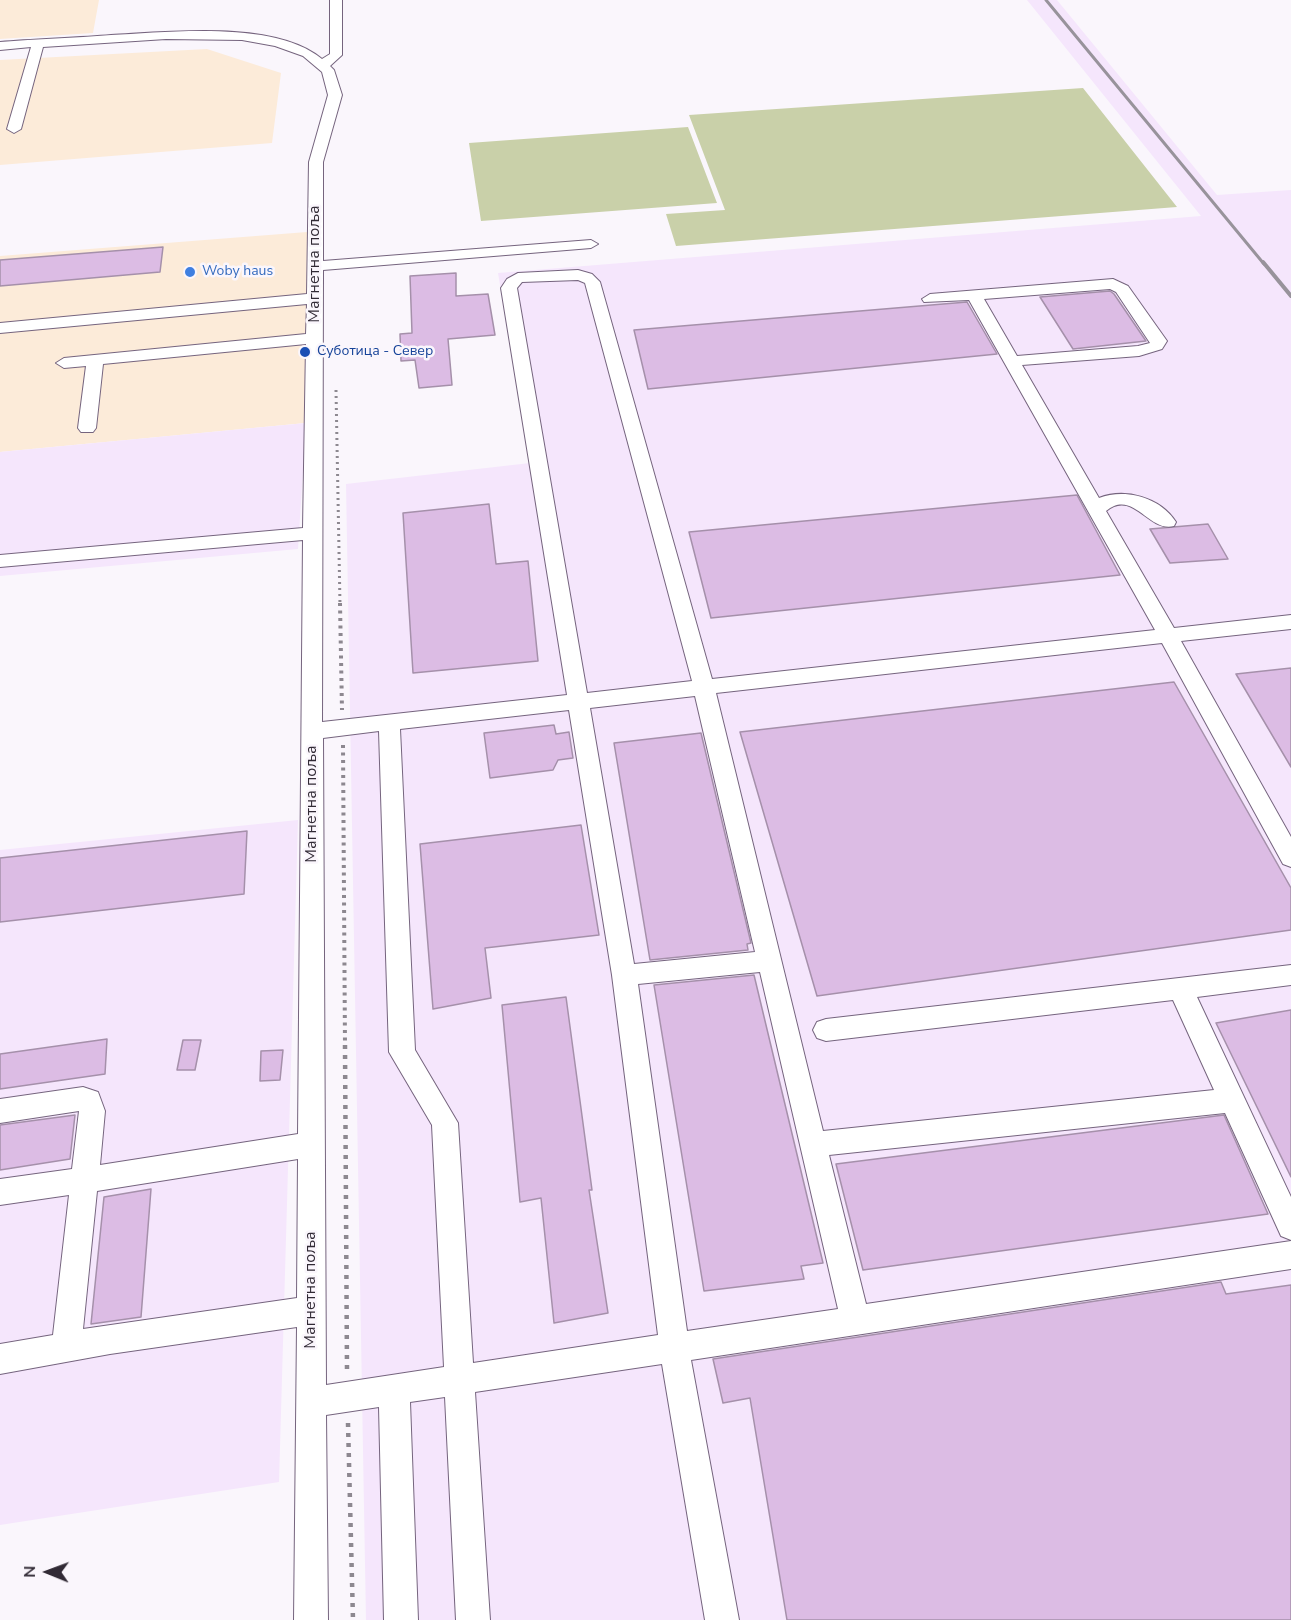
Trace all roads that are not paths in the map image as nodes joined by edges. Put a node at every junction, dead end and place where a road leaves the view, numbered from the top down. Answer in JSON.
{"nodes":[{"id":1,"x":336,"y":0,"type":"edge"},
{"id":2,"x":38,"y":43,"type":"junction"},
{"id":3,"x":0,"y":46,"type":"edge"},
{"id":4,"x":324,"y":64,"type":"junction"},
{"id":5,"x":14,"y":129,"type":"dead end"},
{"id":6,"x":591,"y":244,"type":"dead end"},
{"id":7,"x":519,"y":250,"type":"junction"},
{"id":8,"x":315,"y":266,"type":"junction"},
{"id":9,"x":522,"y":278,"type":"junction"},
{"id":10,"x":974,"y":295,"type":"junction"},
{"id":11,"x":315,"y":298,"type":"junction"},
{"id":12,"x":930,"y":299,"type":"dead end"},
{"id":13,"x":0,"y":328,"type":"edge"},
{"id":14,"x":315,"y":338,"type":"junction"},
{"id":15,"x":95,"y":360,"type":"junction"},
{"id":16,"x":1011,"y":361,"type":"junction"},
{"id":17,"x":64,"y":363,"type":"dead end"},
{"id":18,"x":87,"y":428,"type":"dead end"},
{"id":19,"x":1096,"y":510,"type":"junction"},
{"id":20,"x":1167,"y":522,"type":"dead end"},
{"id":21,"x":312,"y":533,"type":"junction"},
{"id":22,"x":0,"y":561,"type":"edge"},
{"id":23,"x":1291,"y":622,"type":"edge"},
{"id":24,"x":1168,"y":636,"type":"junction"},
{"id":25,"x":704,"y":688,"type":"junction"},
{"id":26,"x":579,"y":702,"type":"junction"},
{"id":27,"x":389,"y":723,"type":"junction"},
{"id":28,"x":312,"y":731,"type":"junction"},
{"id":29,"x":1291,"y":858,"type":"edge"},
{"id":30,"x":769,"y":961,"type":"junction"},
{"id":31,"x":624,"y":975,"type":"junction"},
{"id":32,"x":1291,"y":975,"type":"edge"},
{"id":33,"x":1180,"y":988,"type":"junction"},
{"id":34,"x":826,"y":1030,"type":"dead end"},
{"id":35,"x":1232,"y":1100,"type":"junction"},
{"id":36,"x":0,"y":1111,"type":"edge"},
{"id":37,"x":311,"y":1144,"type":"junction"},
{"id":38,"x":812,"y":1144,"type":"junction"},
{"id":39,"x":83,"y":1180,"type":"junction"},
{"id":40,"x":0,"y":1192,"type":"edge"},
{"id":41,"x":1291,"y":1227,"type":"edge"},
{"id":42,"x":1291,"y":1255,"type":"edge"},
{"id":43,"x":311,"y":1311,"type":"junction"},
{"id":44,"x":855,"y":1320,"type":"junction"},
{"id":45,"x":66,"y":1347,"type":"junction"},
{"id":46,"x":674,"y":1347,"type":"junction"},
{"id":47,"x":0,"y":1359,"type":"edge"},
{"id":48,"x":459,"y":1380,"type":"junction"},
{"id":49,"x":394,"y":1389,"type":"junction"},
{"id":50,"x":311,"y":1402,"type":"junction"},
{"id":51,"x":311,"y":1620,"type":"edge"},
{"id":52,"x":400,"y":1620,"type":"edge"},
{"id":53,"x":473,"y":1620,"type":"edge"},
{"id":54,"x":722,"y":1620,"type":"edge"}],
"edges":[{"from":1,"to":4,"type":"street"},
{"from":2,"to":3,"type":"street"},
{"from":2,"to":4,"type":"street"},
{"from":2,"to":5,"type":"street"},
{"from":4,"to":8,"type":"street","name":"Магнетна поља"},
{"from":6,"to":7,"type":"street"},
{"from":7,"to":8,"type":"street"},
{"from":7,"to":9,"type":"street"},
{"from":8,"to":11,"type":"street","name":"Магнетна поља"},
{"from":9,"to":25,"type":"street"},
{"from":9,"to":26,"type":"street"},
{"from":10,"to":12,"type":"street"},
{"from":10,"to":16,"type":"street"},
{"from":10,"to":16,"type":"street"},
{"from":11,"to":13,"type":"street"},
{"from":11,"to":14,"type":"street","name":"Магнетна поља"},
{"from":14,"to":15,"type":"street"},
{"from":14,"to":21,"type":"street","name":"Магнетна поља"},
{"from":15,"to":17,"type":"street"},
{"from":15,"to":18,"type":"street"},
{"from":16,"to":19,"type":"street"},
{"from":19,"to":20,"type":"street"},
{"from":19,"to":24,"type":"street"},
{"from":21,"to":22,"type":"street"},
{"from":21,"to":28,"type":"street","name":"Магнетна поља"},
{"from":23,"to":24,"type":"street"},
{"from":24,"to":25,"type":"street"},
{"from":24,"to":29,"type":"street"},
{"from":25,"to":26,"type":"street"},
{"from":25,"to":30,"type":"street"},
{"from":26,"to":27,"type":"street"},
{"from":26,"to":31,"type":"street"},
{"from":27,"to":28,"type":"street"},
{"from":27,"to":48,"type":"street"},
{"from":28,"to":37,"type":"street","name":"Магнетна поља"},
{"from":30,"to":31,"type":"street"},
{"from":30,"to":38,"type":"street"},
{"from":31,"to":46,"type":"street"},
{"from":32,"to":33,"type":"street"},
{"from":33,"to":34,"type":"street"},
{"from":33,"to":35,"type":"street"},
{"from":35,"to":38,"type":"street"},
{"from":35,"to":41,"type":"street"},
{"from":36,"to":39,"type":"street"},
{"from":37,"to":39,"type":"street"},
{"from":37,"to":43,"type":"street","name":"Магнетна поља"},
{"from":38,"to":44,"type":"street"},
{"from":39,"to":40,"type":"street"},
{"from":39,"to":45,"type":"street"},
{"from":42,"to":44,"type":"street"},
{"from":43,"to":45,"type":"street"},
{"from":43,"to":50,"type":"street","name":"Магнетна поља"},
{"from":44,"to":46,"type":"street"},
{"from":45,"to":47,"type":"street"},
{"from":46,"to":48,"type":"street"},
{"from":46,"to":54,"type":"street"},
{"from":48,"to":49,"type":"street"},
{"from":48,"to":53,"type":"street"},
{"from":49,"to":50,"type":"street"},
{"from":49,"to":52,"type":"street"},
{"from":50,"to":51,"type":"street","name":"Магнетна поља"}]}
